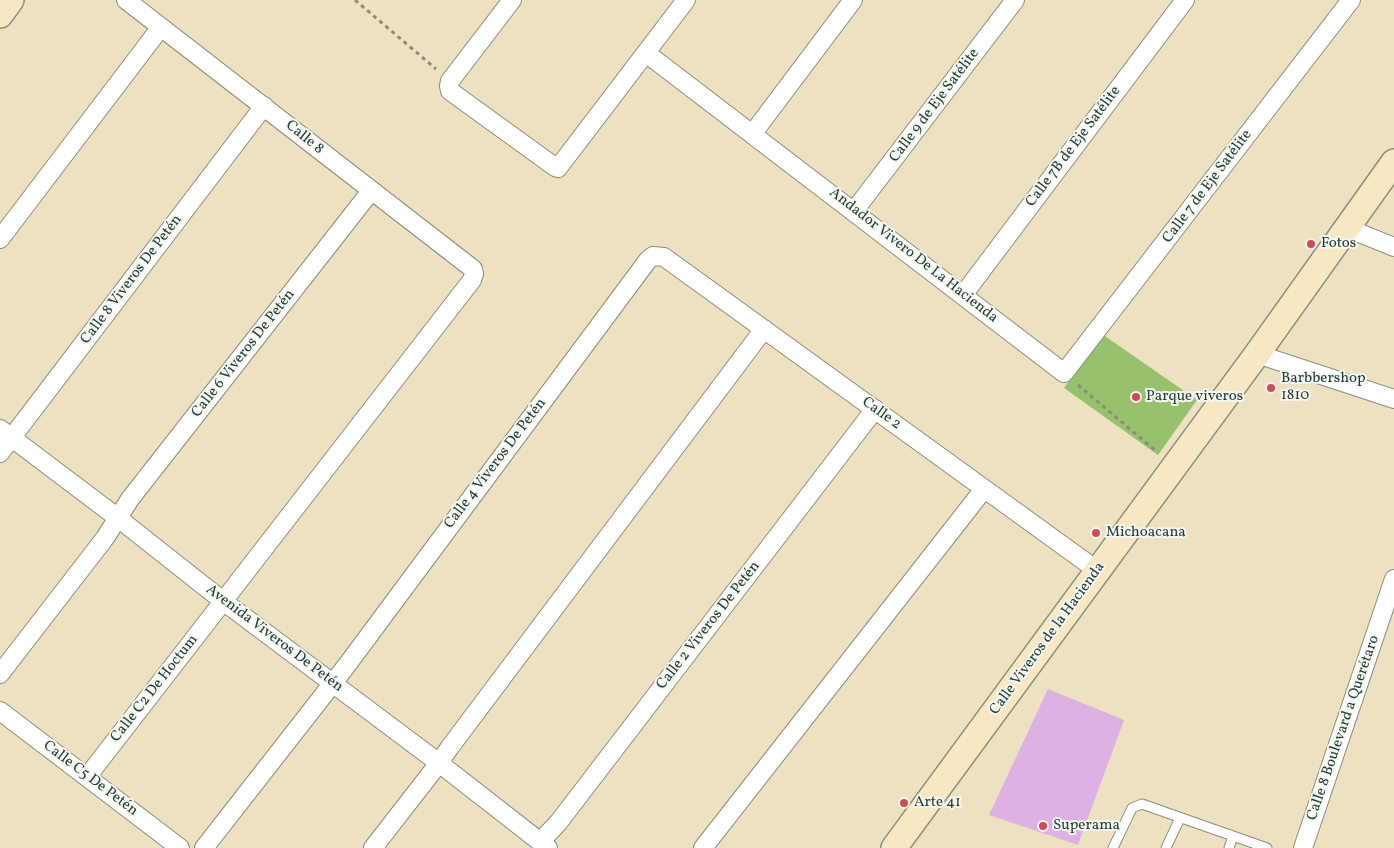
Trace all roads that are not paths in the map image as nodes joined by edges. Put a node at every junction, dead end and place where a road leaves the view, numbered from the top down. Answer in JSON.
{"nodes":[{"id":1,"x":11,"y":0,"type":"edge"},
{"id":2,"x":126,"y":0,"type":"edge"},
{"id":3,"x":512,"y":0,"type":"edge"},
{"id":4,"x":686,"y":0,"type":"edge"},
{"id":5,"x":853,"y":0,"type":"edge"},
{"id":6,"x":1015,"y":0,"type":"edge"},
{"id":7,"x":1185,"y":0,"type":"edge"},
{"id":8,"x":1351,"y":0,"type":"edge"},
{"id":9,"x":0,"y":15,"type":"edge"},
{"id":10,"x":161,"y":27,"type":"junction"},
{"id":11,"x":646,"y":53,"type":"junction"},
{"id":12,"x":264,"y":106,"type":"junction"},
{"id":13,"x":753,"y":133,"type":"junction"},
{"id":14,"x":1394,"y":162,"type":"edge"},
{"id":15,"x":371,"y":191,"type":"junction"},
{"id":16,"x":854,"y":212,"type":"junction"},
{"id":17,"x":1347,"y":228,"type":"junction"},
{"id":18,"x":0,"y":239,"type":"edge"},
{"id":19,"x":1394,"y":247,"type":"edge"},
{"id":20,"x":664,"y":257,"type":"joint"},
{"id":21,"x":962,"y":295,"type":"junction"},
{"id":22,"x":764,"y":329,"type":"junction"},
{"id":23,"x":1257,"y":354,"type":"junction"},
{"id":24,"x":1064,"y":373,"type":"joint"},
{"id":25,"x":1394,"y":399,"type":"edge"},
{"id":26,"x":875,"y":409,"type":"junction"},
{"id":27,"x":6,"y":433,"type":"edge"},
{"id":28,"x":0,"y":453,"type":"edge"},
{"id":29,"x":984,"y":489,"type":"junction"},
{"id":30,"x":118,"y":518,"type":"junction"},
{"id":31,"x":1098,"y":571,"type":"junction"},
{"id":32,"x":1394,"y":579,"type":"edge"},
{"id":33,"x":224,"y":601,"type":"junction"},
{"id":34,"x":0,"y":674,"type":"edge"},
{"id":35,"x":333,"y":683,"type":"junction"},
{"id":36,"x":0,"y":710,"type":"edge"},
{"id":37,"x":439,"y":763,"type":"junction"},
{"id":38,"x":88,"y":777,"type":"junction"},
{"id":39,"x":1180,"y":818,"type":"junction"},
{"id":40,"x":1233,"y":836,"type":"junction"},
{"id":41,"x":544,"y":845,"type":"edge"},
{"id":42,"x":180,"y":848,"type":"edge"},
{"id":43,"x":204,"y":848,"type":"edge"},
{"id":44,"x":373,"y":848,"type":"edge"},
{"id":45,"x":702,"y":848,"type":"edge"},
{"id":46,"x":894,"y":848,"type":"edge"},
{"id":47,"x":1113,"y":848,"type":"edge"},
{"id":48,"x":1166,"y":848,"type":"edge"},
{"id":49,"x":1229,"y":848,"type":"edge"},
{"id":50,"x":1267,"y":848,"type":"edge"},
{"id":51,"x":1303,"y":848,"type":"edge"}],
"edges":[{"from":1,"to":9,"type":"main road"},
{"from":2,"to":10,"type":"street","name":"Calle 8"},
{"from":3,"to":11,"type":"street"},
{"from":4,"to":11,"type":"street"},
{"from":5,"to":13,"type":"street"},
{"from":6,"to":16,"type":"street","name":"Calle 9 de Eje Satélite"},
{"from":7,"to":21,"type":"street","name":"Calle 7B de Eje Satélite"},
{"from":8,"to":24,"type":"street","name":"Calle 7 de Eje Satélite"},
{"from":10,"to":12,"type":"street","name":"Calle 8"},
{"from":10,"to":18,"type":"street"},
{"from":11,"to":13,"type":"street","name":"Andador Vivero De La Hacienda"},
{"from":12,"to":15,"type":"street","name":"Calle 8"},
{"from":12,"to":27,"type":"street","name":"Calle 8 Viveros De Petén"},
{"from":13,"to":16,"type":"street","name":"Andador Vivero De La Hacienda"},
{"from":14,"to":17,"type":"main road","name":"Calle Viveros de la Hacienda"},
{"from":15,"to":30,"type":"street","name":"Calle 6 Viveros De Petén"},
{"from":15,"to":33,"type":"street","name":"Calle 8"},
{"from":16,"to":21,"type":"street","name":"Andador Vivero De La Hacienda"},
{"from":17,"to":19,"type":"street"},
{"from":17,"to":23,"type":"main road","name":"Calle Viveros de la Hacienda"},
{"from":20,"to":22,"type":"street","name":"Calle 2"},
{"from":20,"to":35,"type":"street","name":"Calle 4 Viveros De Petén"},
{"from":21,"to":24,"type":"street","name":"Andador Vivero De La Hacienda"},
{"from":22,"to":26,"type":"street","name":"Calle 2"},
{"from":22,"to":37,"type":"street"},
{"from":23,"to":25,"type":"street"},
{"from":23,"to":31,"type":"main road","name":"Calle Viveros de la Hacienda"},
{"from":26,"to":29,"type":"street","name":"Calle 2"},
{"from":26,"to":41,"type":"street","name":"Calle 2 Viveros De Petén"},
{"from":27,"to":28,"type":"street","name":"Calle 8 Viveros De Petén"},
{"from":27,"to":30,"type":"street","name":"Avenida Viveros De Petén"},
{"from":29,"to":31,"type":"street","name":"Calle 2"},
{"from":29,"to":45,"type":"street"},
{"from":30,"to":33,"type":"street","name":"Avenida Viveros De Petén"},
{"from":30,"to":34,"type":"street"},
{"from":31,"to":46,"type":"main road","name":"Calle Viveros de la Hacienda"},
{"from":32,"to":51,"type":"street","name":"Calle 8 Boulevard a Querétaro"},
{"from":33,"to":35,"type":"street","name":"Avenida Viveros De Petén"},
{"from":33,"to":38,"type":"street","name":"Calle C2 De Hoctum"},
{"from":35,"to":37,"type":"street","name":"Avenida Viveros De Petén"},
{"from":35,"to":43,"type":"street","name":"Calle 4 Viveros De Petén"},
{"from":36,"to":38,"type":"street","name":"Calle C5 De Petén"},
{"from":37,"to":41,"type":"street","name":"Avenida Viveros De Petén"},
{"from":37,"to":44,"type":"street"},
{"from":38,"to":42,"type":"street","name":"Calle C5 De Petén"},
{"from":39,"to":40,"type":"lane"},
{"from":39,"to":47,"type":"lane"},
{"from":39,"to":48,"type":"lane"},
{"from":40,"to":49,"type":"lane"},
{"from":40,"to":50,"type":"lane"}]}
